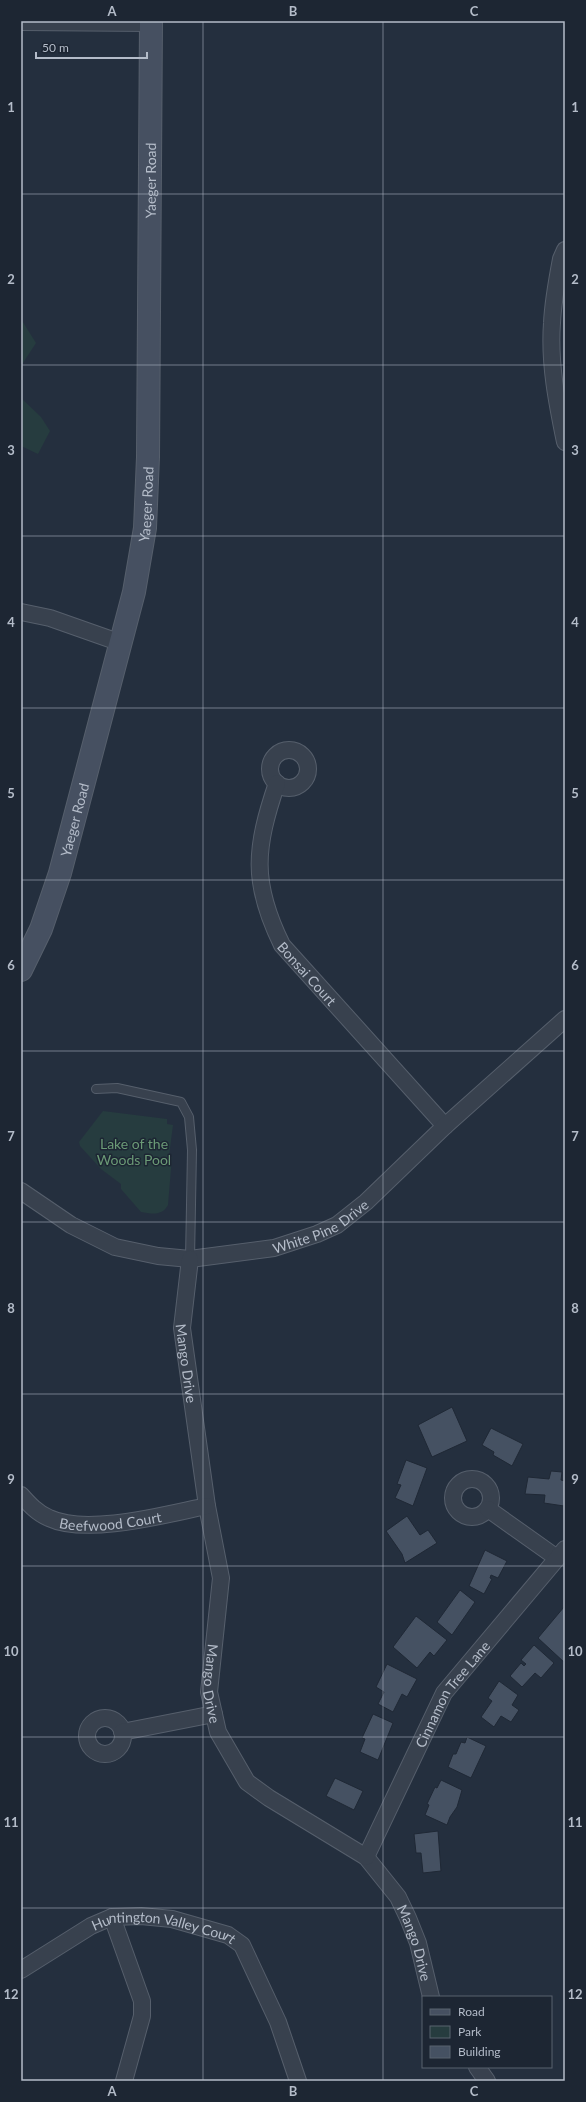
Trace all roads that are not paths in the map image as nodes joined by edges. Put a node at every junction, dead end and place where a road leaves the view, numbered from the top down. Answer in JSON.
{"nodes":[{"id":1,"x":21,"y":22,"type":"edge"},
{"id":2,"x":151,"y":22,"type":"edge"},
{"id":3,"x":565,"y":250,"type":"edge"},
{"id":4,"x":565,"y":442,"type":"edge"},
{"id":5,"x":21,"y":612,"type":"edge"},
{"id":6,"x":121,"y":643,"type":"junction"},
{"id":7,"x":277,"y":783,"type":"dead end"},
{"id":8,"x":21,"y":970,"type":"edge"},
{"id":9,"x":565,"y":1019,"type":"edge"},
{"id":10,"x":96,"y":1090,"type":"dead end"},
{"id":11,"x":445,"y":1126,"type":"junction"},
{"id":12,"x":21,"y":1191,"type":"edge"},
{"id":13,"x":190,"y":1258,"type":"junction"},
{"id":14,"x":21,"y":1495,"type":"edge"},
{"id":15,"x":208,"y":1506,"type":"junction"},
{"id":16,"x":488,"y":1509,"type":"dead end"},
{"id":17,"x":561,"y":1554,"type":"edge"},
{"id":18,"x":214,"y":1714,"type":"junction"},
{"id":19,"x":122,"y":1732,"type":"dead end"},
{"id":20,"x":366,"y":1857,"type":"junction"},
{"id":21,"x":112,"y":1917,"type":"junction"},
{"id":22,"x":21,"y":1970,"type":"edge"},
{"id":23,"x":431,"y":1996,"type":"edge"},
{"id":24,"x":478,"y":2068,"type":"edge"},
{"id":25,"x":124,"y":2081,"type":"edge"},
{"id":26,"x":298,"y":2081,"type":"edge"},
{"id":27,"x":487,"y":2081,"type":"edge"}],
"edges":[{"from":1,"to":2,"type":"street"},
{"from":2,"to":6,"type":"street","name":"Yaeger Road"},
{"from":3,"to":4,"type":"street"},
{"from":5,"to":6,"type":"street"},
{"from":6,"to":8,"type":"street","name":"Yaeger Road"},
{"from":7,"to":11,"type":"street","name":"Bonsai Court"},
{"from":9,"to":11,"type":"street","name":"White Pine Drive"},
{"from":10,"to":13,"type":"lane"},
{"from":11,"to":13,"type":"street","name":"White Pine Drive"},
{"from":12,"to":13,"type":"street","name":"White Pine Drive"},
{"from":13,"to":15,"type":"street","name":"Mango Drive"},
{"from":14,"to":15,"type":"street","name":"Beefwood Court"},
{"from":15,"to":18,"type":"street","name":"Mango Drive"},
{"from":16,"to":17,"type":"street"},
{"from":17,"to":20,"type":"street","name":"Cinnamon Tree Lane"},
{"from":18,"to":19,"type":"street"},
{"from":18,"to":20,"type":"street","name":"Mango Drive"},
{"from":20,"to":23,"type":"street","name":"Mango Drive"},
{"from":21,"to":22,"type":"street","name":"Huntington Valley Court"},
{"from":21,"to":25,"type":"street"},
{"from":21,"to":26,"type":"street","name":"Huntington Valley Court"},
{"from":24,"to":27,"type":"street"}]}
